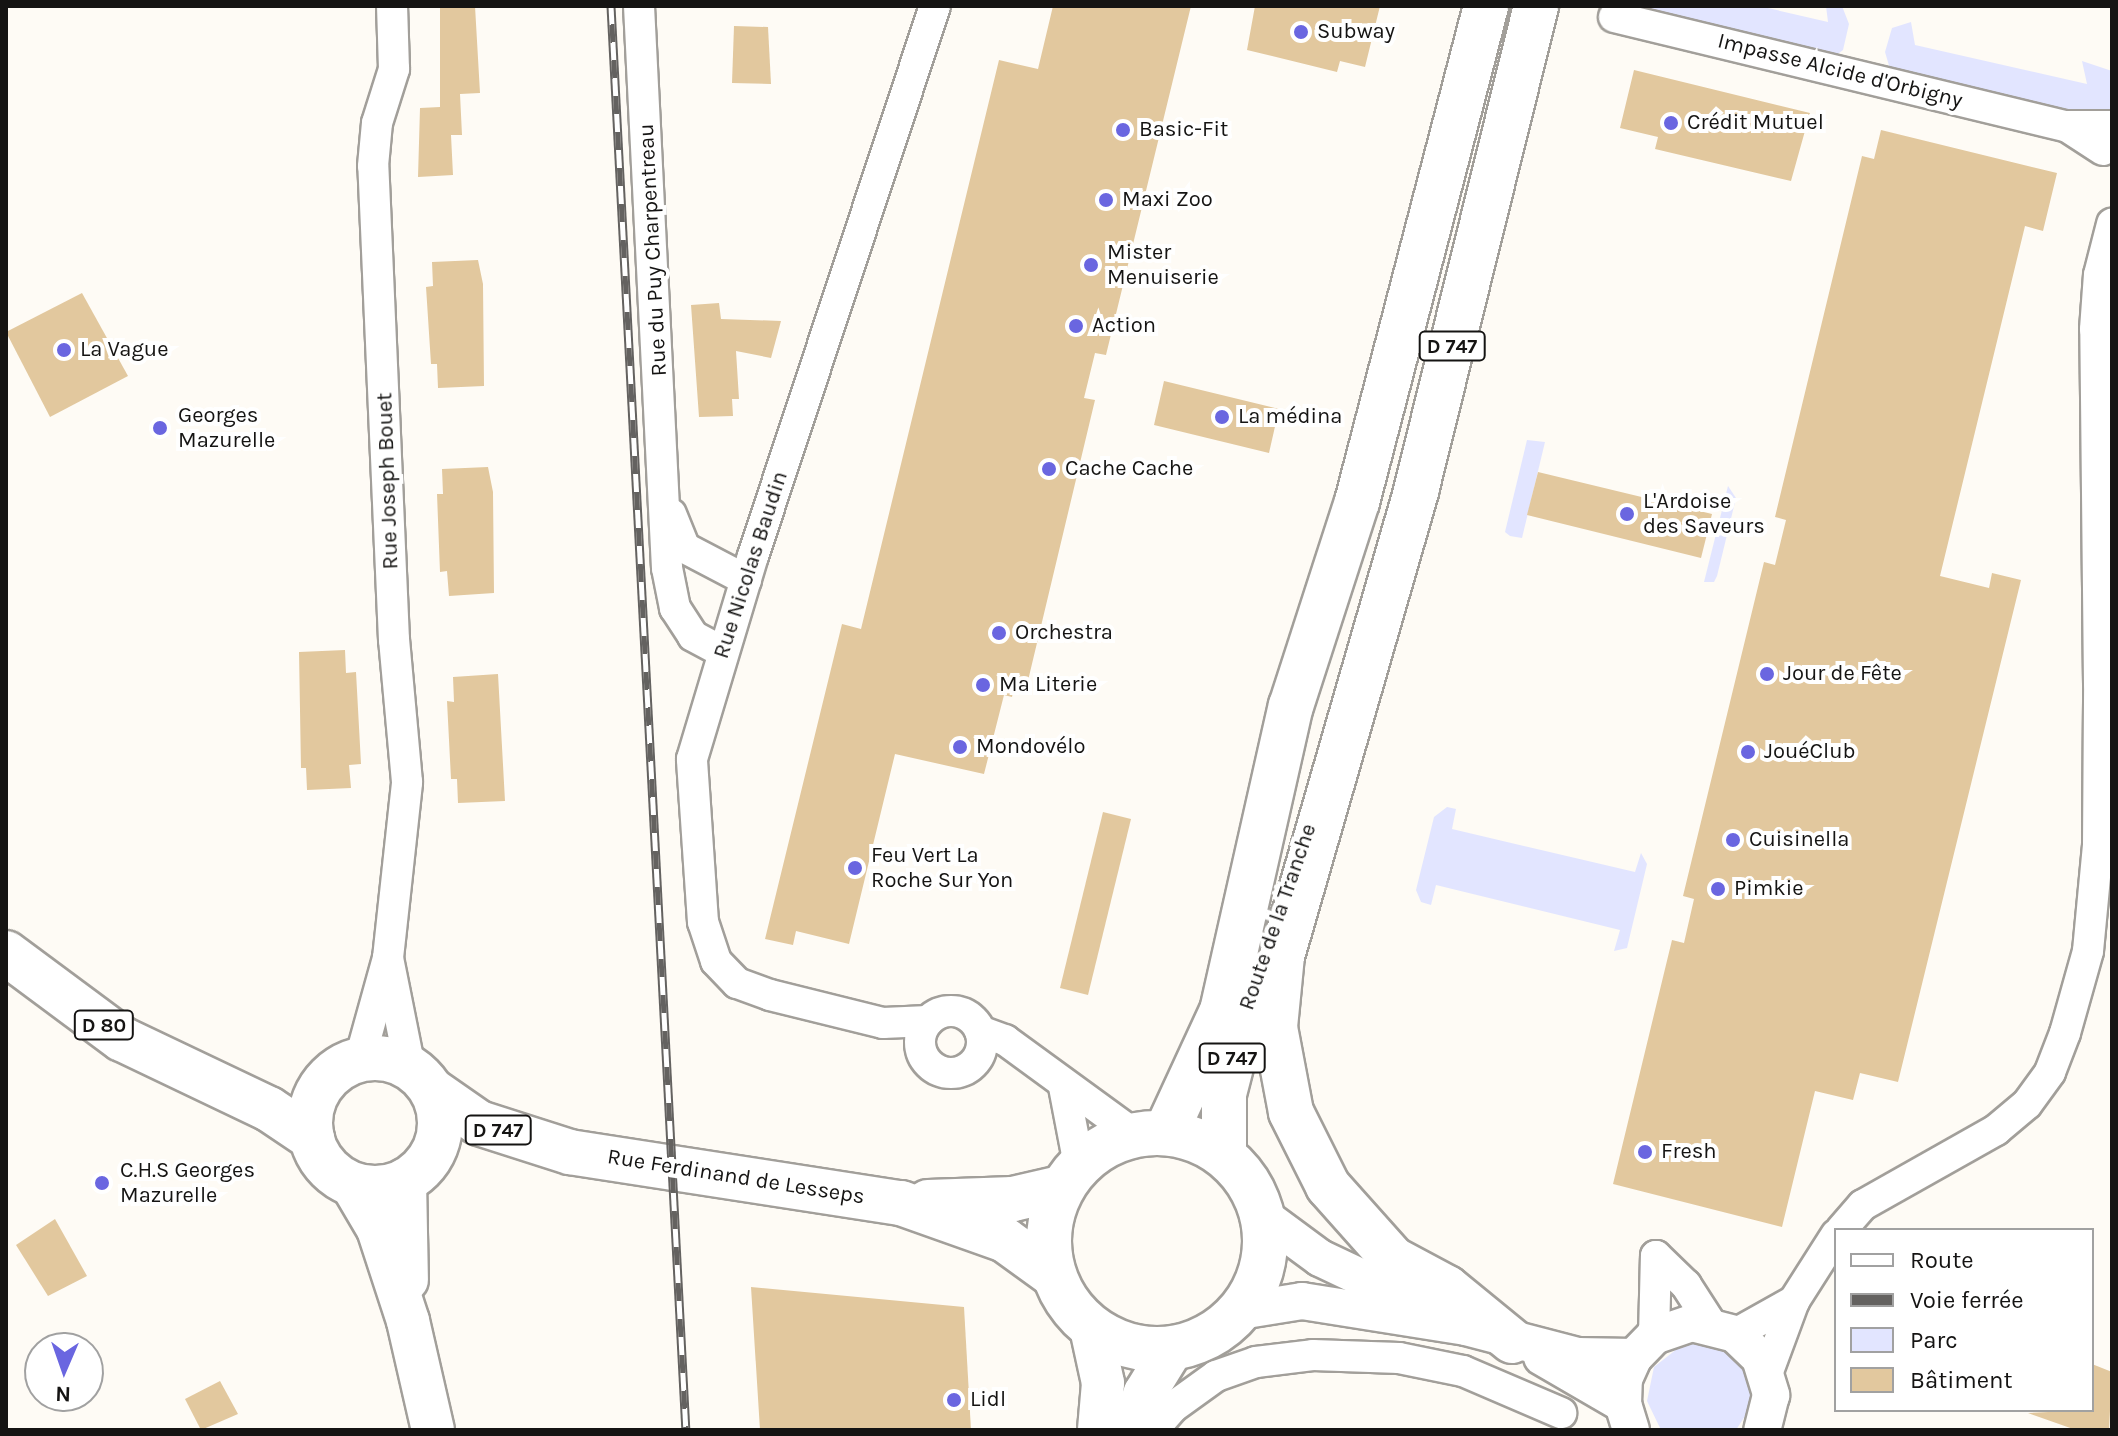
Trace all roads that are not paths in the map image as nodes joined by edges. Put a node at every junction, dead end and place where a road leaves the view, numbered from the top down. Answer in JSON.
{"nodes":[{"id":1,"x":392,"y":6,"type":"edge"},
{"id":2,"x":639,"y":6,"type":"edge"},
{"id":3,"x":935,"y":6,"type":"edge"},
{"id":4,"x":1486,"y":6,"type":"edge"},
{"id":5,"x":1536,"y":6,"type":"edge"},
{"id":6,"x":1614,"y":17,"type":"dead end"},
{"id":7,"x":2109,"y":142,"type":"edge"},
{"id":8,"x":2112,"y":224,"type":"edge"},
{"id":9,"x":666,"y":493,"type":"junction"},
{"id":10,"x":746,"y":580,"type":"junction"},
{"id":11,"x":723,"y":652,"type":"junction"},
{"id":12,"x":1359,"y":684,"type":"junction"},
{"id":13,"x":2105,"y":833,"type":"edge"},
{"id":14,"x":6,"y":953,"type":"edge"},
{"id":15,"x":388,"y":958,"type":"junction"},
{"id":16,"x":980,"y":1031,"type":"junction"},
{"id":17,"x":924,"y":1035,"type":"junction"},
{"id":18,"x":1032,"y":1060,"type":"junction"},
{"id":19,"x":975,"y":1063,"type":"junction"},
{"id":20,"x":344,"y":1069,"type":"junction"},
{"id":21,"x":422,"y":1080,"type":"junction"},
{"id":22,"x":212,"y":1081,"type":"junction"},
{"id":23,"x":1064,"y":1087,"type":"junction"},
{"id":24,"x":1150,"y":1133,"type":"junction"},
{"id":25,"x":312,"y":1138,"type":"junction"},
{"id":26,"x":570,"y":1152,"type":"junction"},
{"id":27,"x":1224,"y":1155,"type":"junction"},
{"id":28,"x":416,"y":1171,"type":"junction"},
{"id":29,"x":1070,"y":1176,"type":"junction"},
{"id":30,"x":351,"y":1183,"type":"junction"},
{"id":31,"x":901,"y":1203,"type":"junction"},
{"id":32,"x":1263,"y":1216,"type":"junction"},
{"id":33,"x":1843,"y":1228,"type":"edge"},
{"id":34,"x":1834,"y":1238,"type":"edge"},
{"id":35,"x":1052,"y":1274,"type":"junction"},
{"id":36,"x":1794,"y":1301,"type":"junction"},
{"id":37,"x":1240,"y":1311,"type":"junction"},
{"id":38,"x":408,"y":1321,"type":"junction"},
{"id":39,"x":1466,"y":1327,"type":"junction"},
{"id":40,"x":1091,"y":1328,"type":"junction"},
{"id":41,"x":1723,"y":1329,"type":"junction"},
{"id":42,"x":1512,"y":1341,"type":"junction"},
{"id":43,"x":1644,"y":1347,"type":"junction"},
{"id":44,"x":1172,"y":1349,"type":"junction"},
{"id":45,"x":1767,"y":1374,"type":"junction"},
{"id":46,"x":1627,"y":1417,"type":"edge"},
{"id":47,"x":1567,"y":1421,"type":"edge"},
{"id":48,"x":433,"y":1430,"type":"edge"},
{"id":49,"x":1099,"y":1430,"type":"edge"},
{"id":50,"x":1132,"y":1430,"type":"edge"},
{"id":51,"x":1153,"y":1430,"type":"edge"},
{"id":52,"x":1762,"y":1430,"type":"edge"}],
"edges":[{"from":1,"to":15,"type":"street","name":"Rue Joseph Bouet"},
{"from":2,"to":9,"type":"street","name":"Rue du Puy Charpentreau"},
{"from":3,"to":10,"type":"street","name":"Rue Nicolas Baudin"},
{"from":4,"to":24,"type":"main road","name":"Route de la Tranche","number":"D 747"},
{"from":5,"to":12,"type":"main road","number":"D 747"},
{"from":6,"to":7,"type":"street","name":"Impasse Alcide d'Orbigny"},
{"from":8,"to":13,"type":"street"},
{"from":9,"to":10,"type":"street","name":"Rue du Puy Charpentreau"},
{"from":9,"to":11,"type":"street","name":"Rue du Puy Charpentreau"},
{"from":10,"to":11,"type":"street","name":"Rue Nicolas Baudin"},
{"from":11,"to":17,"type":"street","name":"Rue Nicolas Baudin"},
{"from":12,"to":27,"type":"main road","name":"Route de la Tranche","number":"D 747"},
{"from":12,"to":42,"type":"main road"},
{"from":13,"to":33,"type":"street"},
{"from":14,"to":22,"type":"main road","number":"D 80"},
{"from":15,"to":20,"type":"street","name":"Rue Joseph Bouet"},
{"from":15,"to":21,"type":"street","name":"Rue Joseph Bouet"},
{"from":16,"to":17,"type":"street"},
{"from":16,"to":18,"type":"street"},
{"from":16,"to":19,"type":"street"},
{"from":17,"to":19,"type":"street"},
{"from":18,"to":19,"type":"street"},
{"from":18,"to":23,"type":"street"},
{"from":20,"to":21,"type":"main road"},
{"from":20,"to":22,"type":"main road","number":"D 80"},
{"from":20,"to":25,"type":"main road"},
{"from":21,"to":26,"type":"main road","name":"Rue Ferdinand de Lesseps","number":"D 747"},
{"from":21,"to":28,"type":"main road"},
{"from":22,"to":25,"type":"main road","number":"D 80"},
{"from":23,"to":24,"type":"street"},
{"from":23,"to":29,"type":"street"},
{"from":24,"to":27,"type":"main road"},
{"from":24,"to":29,"type":"main road"},
{"from":25,"to":30,"type":"main road"},
{"from":26,"to":28,"type":"main road","name":"Rue Ferdinand de Lesseps","number":"D 747"},
{"from":26,"to":31,"type":"main road","name":"Rue Ferdinand de Lesseps","number":"D 747"},
{"from":27,"to":32,"type":"main road"},
{"from":28,"to":30,"type":"main road"},
{"from":28,"to":38,"type":"main road"},
{"from":29,"to":31,"type":"main road","name":"Rue Ferdinand de Lesseps","number":"D 747"},
{"from":29,"to":35,"type":"main road"},
{"from":30,"to":38,"type":"main road"},
{"from":31,"to":35,"type":"main road","name":"Rue Ferdinand de Lesseps","number":"D 747"},
{"from":32,"to":37,"type":"main road"},
{"from":32,"to":39,"type":"street"},
{"from":34,"to":36,"type":"street"},
{"from":35,"to":40,"type":"main road"},
{"from":36,"to":41,"type":"street"},
{"from":36,"to":45,"type":"street"},
{"from":37,"to":39,"type":"street"},
{"from":37,"to":44,"type":"main road"},
{"from":38,"to":48,"type":"main road"},
{"from":39,"to":42,"type":"street"},
{"from":40,"to":44,"type":"main road"},
{"from":40,"to":49,"type":"main road"},
{"from":41,"to":43,"type":"street"},
{"from":41,"to":43,"type":"street"},
{"from":41,"to":45,"type":"street"},
{"from":42,"to":43,"type":"street"},
{"from":42,"to":46,"type":"street"},
{"from":42,"to":47,"type":"street"},
{"from":43,"to":46,"type":"street"},
{"from":44,"to":50,"type":"main road"},
{"from":45,"to":52,"type":"street"},
{"from":47,"to":51,"type":"street"}]}
